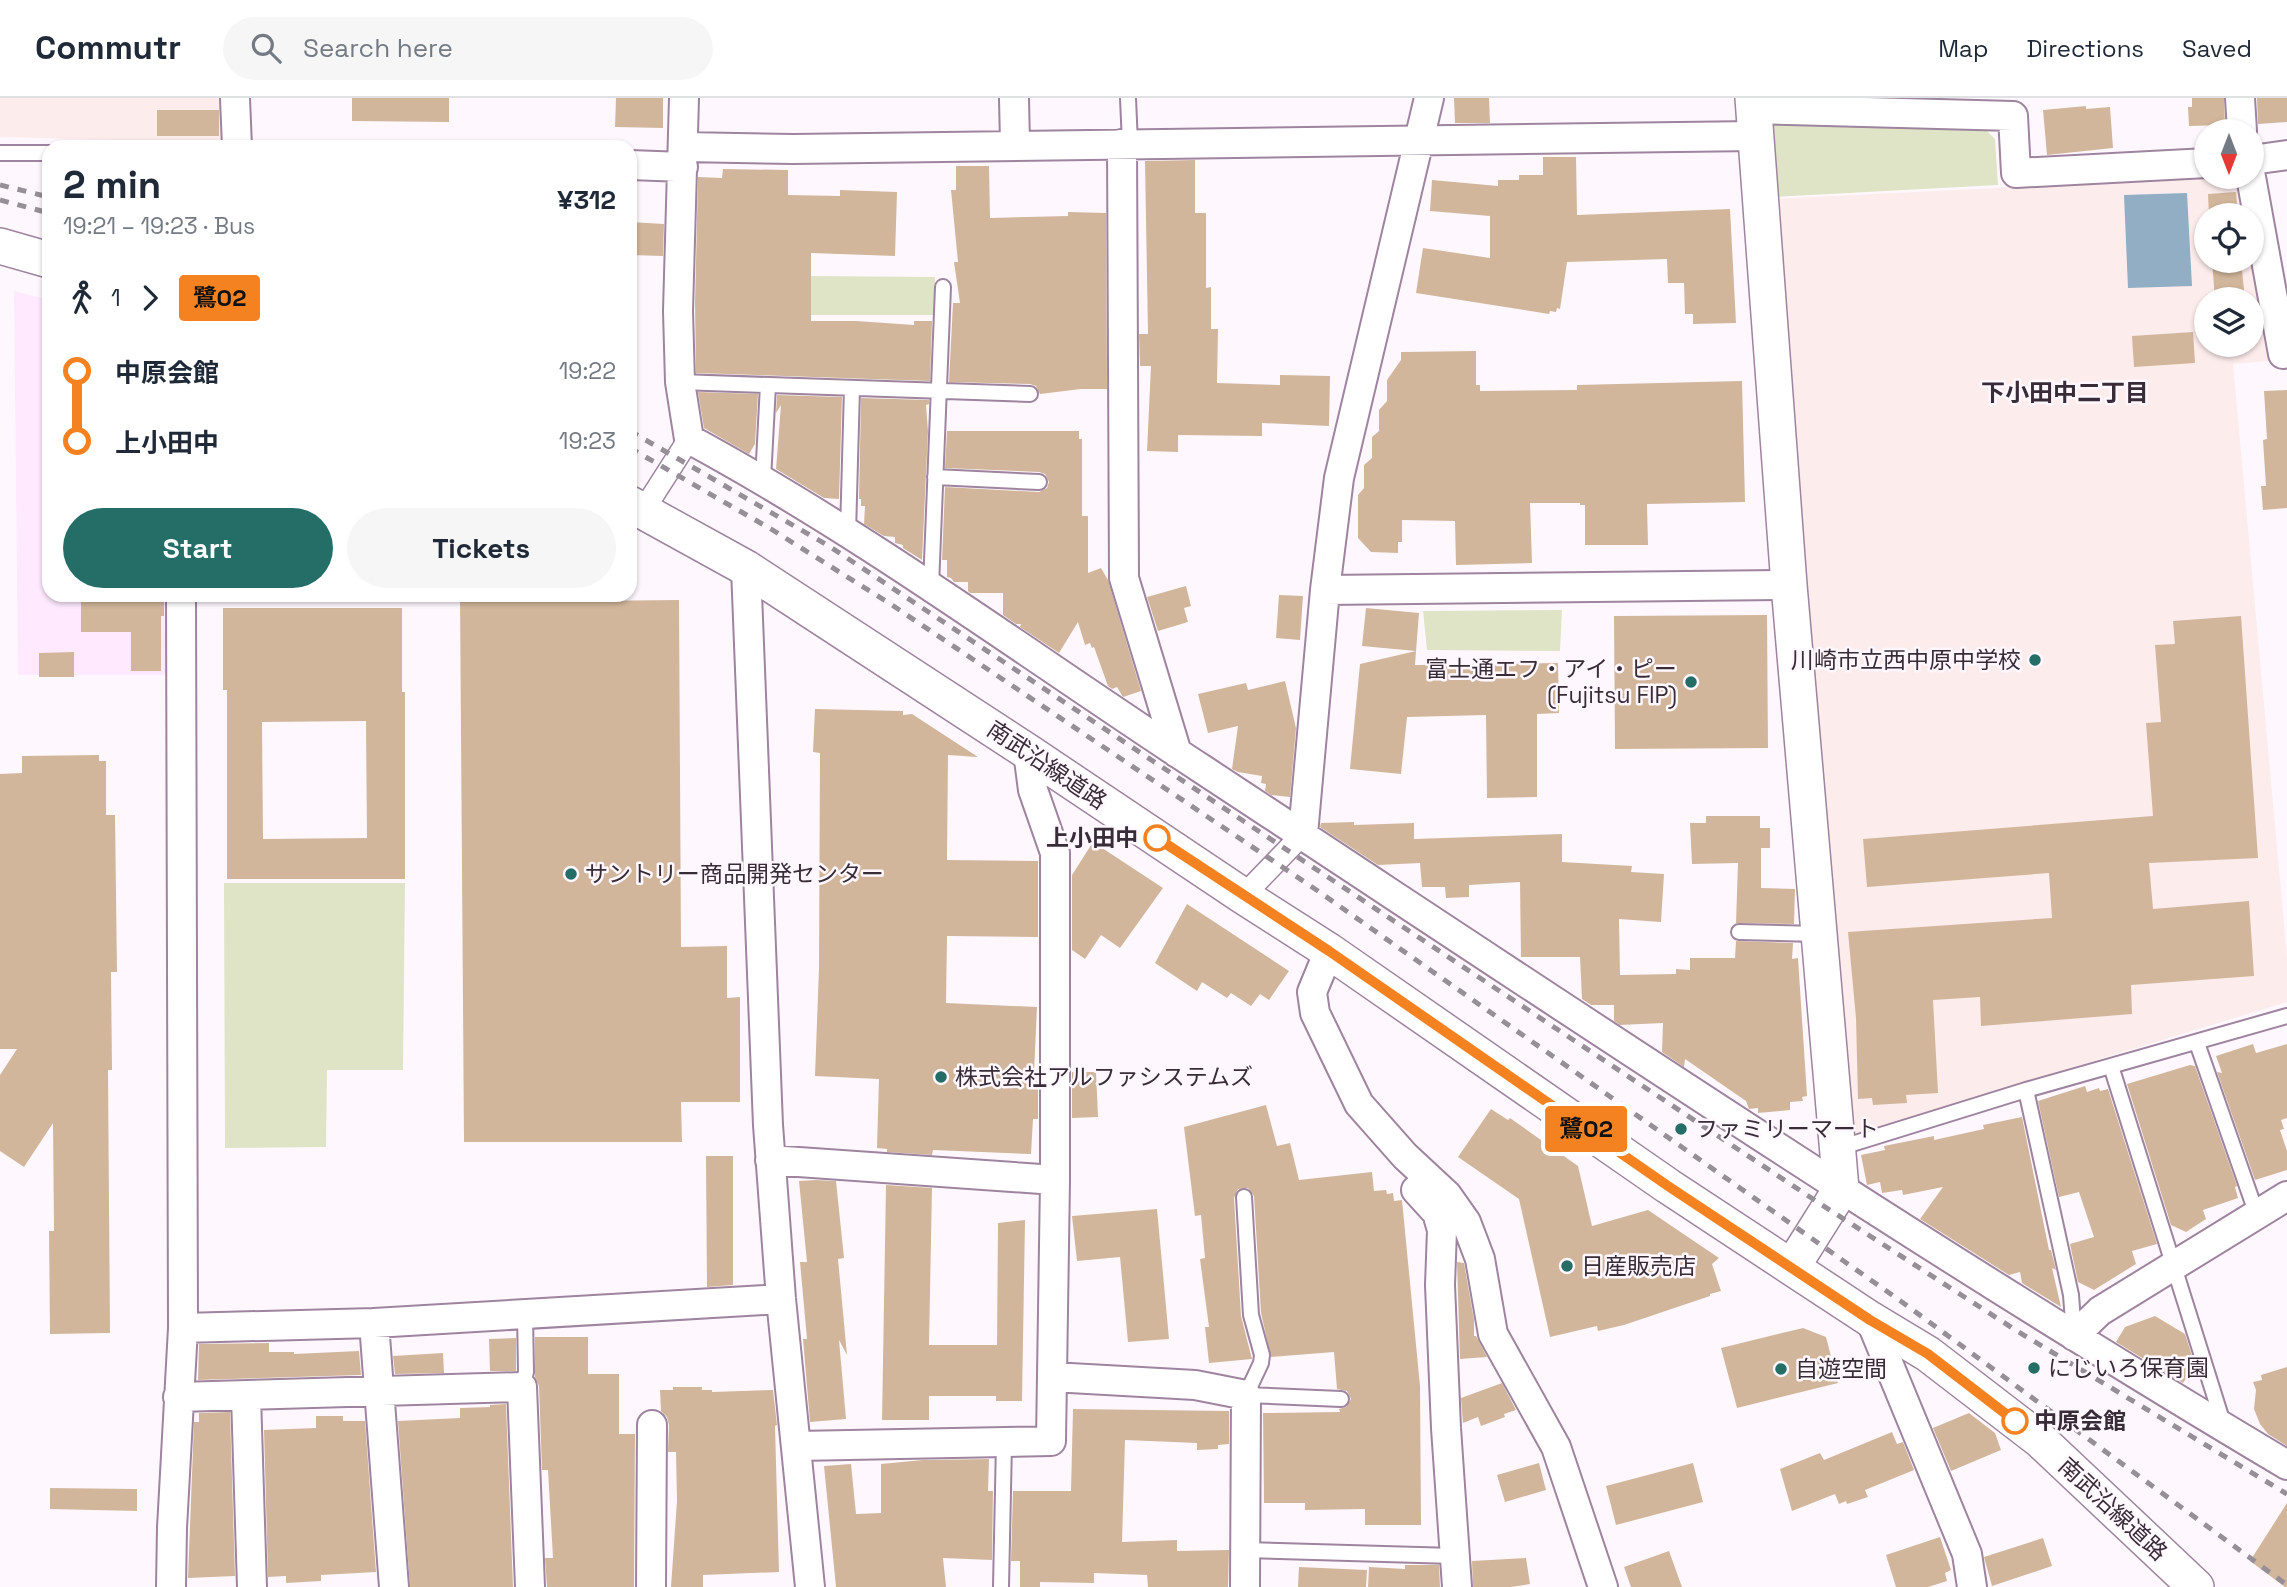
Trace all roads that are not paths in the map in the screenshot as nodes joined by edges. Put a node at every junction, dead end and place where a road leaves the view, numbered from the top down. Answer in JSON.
{"nodes":[{"id":1,"x":235,"y":98,"type":"edge"},
{"id":2,"x":684,"y":98,"type":"edge"},
{"id":3,"x":1014,"y":98,"type":"edge"},
{"id":4,"x":1128,"y":98,"type":"edge"},
{"id":5,"x":1429,"y":98,"type":"edge"},
{"id":6,"x":2240,"y":98,"type":"edge"},
{"id":7,"x":2012,"y":107,"type":"edge"},
{"id":8,"x":1754,"y":114,"type":"edge"},
{"id":9,"x":2241,"y":119,"type":"edge"},
{"id":10,"x":237,"y":140,"type":"edge"},
{"id":11,"x":1418,"y":141,"type":"junction"},
{"id":12,"x":1126,"y":144,"type":"junction"},
{"id":13,"x":1015,"y":145,"type":"junction"},
{"id":14,"x":0,"y":153,"type":"edge"},
{"id":15,"x":42,"y":153,"type":"edge"},
{"id":16,"x":2287,"y":155,"type":"edge"},
{"id":17,"x":684,"y":157,"type":"junction"},
{"id":18,"x":2264,"y":158,"type":"edge"},
{"id":19,"x":637,"y":164,"type":"edge"},
{"id":20,"x":2194,"y":164,"type":"edge"},
{"id":21,"x":2253,"y":189,"type":"edge"},
{"id":22,"x":0,"y":246,"type":"edge"},
{"id":23,"x":42,"y":258,"type":"edge"},
{"id":24,"x":943,"y":287,"type":"dead end"},
{"id":25,"x":2287,"y":354,"type":"edge"},
{"id":26,"x":680,"y":382,"type":"junction"},
{"id":27,"x":768,"y":385,"type":"junction"},
{"id":28,"x":852,"y":388,"type":"junction"},
{"id":29,"x":939,"y":391,"type":"junction"},
{"id":30,"x":1030,"y":394,"type":"dead end"},
{"id":31,"x":689,"y":439,"type":"junction"},
{"id":32,"x":935,"y":477,"type":"junction"},
{"id":33,"x":763,"y":480,"type":"junction"},
{"id":34,"x":1039,"y":482,"type":"dead end"},
{"id":35,"x":637,"y":508,"type":"edge"},
{"id":36,"x":848,"y":533,"type":"junction"},
{"id":37,"x":746,"y":568,"type":"junction"},
{"id":38,"x":1789,"y":584,"type":"junction"},
{"id":39,"x":931,"y":586,"type":"junction"},
{"id":40,"x":1325,"y":590,"type":"junction"},
{"id":41,"x":181,"y":602,"type":"edge"},
{"id":42,"x":1028,"y":752,"type":"junction"},
{"id":43,"x":1177,"y":753,"type":"junction"},
{"id":44,"x":1303,"y":834,"type":"junction"},
{"id":45,"x":1243,"y":896,"type":"junction"},
{"id":46,"x":1739,"y":932,"type":"dead end"},
{"id":47,"x":1818,"y":934,"type":"junction"},
{"id":48,"x":1329,"y":951,"type":"junction"},
{"id":49,"x":2287,"y":1016,"type":"edge"},
{"id":50,"x":2197,"y":1042,"type":"junction"},
{"id":51,"x":2111,"y":1066,"type":"junction"},
{"id":52,"x":2026,"y":1090,"type":"junction"},
{"id":53,"x":1836,"y":1149,"type":"junction"},
{"id":54,"x":1405,"y":1156,"type":"junction"},
{"id":55,"x":770,"y":1160,"type":"junction"},
{"id":56,"x":1055,"y":1180,"type":"junction"},
{"id":57,"x":1841,"y":1189,"type":"junction"},
{"id":58,"x":2287,"y":1196,"type":"edge"},
{"id":59,"x":1244,"y":1197,"type":"dead end"},
{"id":60,"x":2257,"y":1215,"type":"junction"},
{"id":61,"x":2173,"y":1265,"type":"junction"},
{"id":62,"x":1791,"y":1268,"type":"junction"},
{"id":63,"x":781,"y":1299,"type":"junction"},
{"id":64,"x":525,"y":1314,"type":"junction"},
{"id":65,"x":1870,"y":1320,"type":"junction"},
{"id":66,"x":374,"y":1323,"type":"junction"},
{"id":67,"x":183,"y":1328,"type":"junction"},
{"id":68,"x":2074,"y":1336,"type":"junction"},
{"id":69,"x":1052,"y":1377,"type":"junction"},
{"id":70,"x":522,"y":1387,"type":"junction"},
{"id":71,"x":379,"y":1391,"type":"junction"},
{"id":72,"x":1247,"y":1395,"type":"junction"},
{"id":73,"x":178,"y":1396,"type":"junction"},
{"id":74,"x":246,"y":1396,"type":"junction"},
{"id":75,"x":1342,"y":1399,"type":"dead end"},
{"id":76,"x":652,"y":1425,"type":"dead end"},
{"id":77,"x":2224,"y":1428,"type":"junction"},
{"id":78,"x":1004,"y":1442,"type":"junction"},
{"id":79,"x":797,"y":1446,"type":"junction"},
{"id":80,"x":2287,"y":1465,"type":"edge"},
{"id":81,"x":1245,"y":1550,"type":"junction"},
{"id":82,"x":1454,"y":1556,"type":"junction"},
{"id":83,"x":171,"y":1587,"type":"edge"},
{"id":84,"x":252,"y":1587,"type":"edge"},
{"id":85,"x":394,"y":1587,"type":"edge"},
{"id":86,"x":530,"y":1587,"type":"edge"},
{"id":87,"x":651,"y":1587,"type":"edge"},
{"id":88,"x":810,"y":1587,"type":"edge"},
{"id":89,"x":1001,"y":1587,"type":"edge"},
{"id":90,"x":1245,"y":1587,"type":"edge"},
{"id":91,"x":1457,"y":1587,"type":"edge"},
{"id":92,"x":1603,"y":1587,"type":"edge"},
{"id":93,"x":1972,"y":1587,"type":"edge"},
{"id":94,"x":2196,"y":1587,"type":"edge"}],
"edges":[{"from":1,"to":10,"type":"street"},
{"from":2,"to":17,"type":"street"},
{"from":3,"to":13,"type":"street"},
{"from":4,"to":12,"type":"lane"},
{"from":5,"to":11,"type":"street"},
{"from":6,"to":9,"type":"street"},
{"from":7,"to":8,"type":"street"},
{"from":7,"to":20,"type":"street"},
{"from":8,"to":11,"type":"street"},
{"from":8,"to":38,"type":"street"},
{"from":11,"to":12,"type":"street"},
{"from":11,"to":40,"type":"street"},
{"from":12,"to":13,"type":"street"},
{"from":12,"to":43,"type":"street"},
{"from":13,"to":17,"type":"street"},
{"from":14,"to":15,"type":"lane"},
{"from":16,"to":18,"type":"street"},
{"from":17,"to":19,"type":"street"},
{"from":17,"to":26,"type":"street"},
{"from":21,"to":25,"type":"street"},
{"from":22,"to":23,"type":"street"},
{"from":24,"to":29,"type":"lane"},
{"from":26,"to":27,"type":"lane"},
{"from":26,"to":31,"type":"street"},
{"from":27,"to":28,"type":"lane"},
{"from":27,"to":33,"type":"lane"},
{"from":28,"to":29,"type":"lane"},
{"from":28,"to":36,"type":"lane"},
{"from":29,"to":30,"type":"lane"},
{"from":29,"to":32,"type":"lane"},
{"from":31,"to":33,"type":"street"},
{"from":31,"to":35,"type":"street"},
{"from":32,"to":34,"type":"lane"},
{"from":32,"to":39,"type":"lane"},
{"from":33,"to":36,"type":"street"},
{"from":35,"to":37,"type":"street","name":"南武沿線道路"},
{"from":36,"to":39,"type":"street"},
{"from":37,"to":42,"type":"street","name":"南武沿線道路"},
{"from":37,"to":55,"type":"street"},
{"from":38,"to":40,"type":"street"},
{"from":38,"to":47,"type":"street"},
{"from":39,"to":43,"type":"street"},
{"from":40,"to":44,"type":"street"},
{"from":41,"to":67,"type":"street"},
{"from":42,"to":45,"type":"street","name":"南武沿線道路"},
{"from":42,"to":56,"type":"street"},
{"from":43,"to":44,"type":"street"},
{"from":44,"to":45,"type":"street"},
{"from":44,"to":57,"type":"street"},
{"from":45,"to":48,"type":"street","name":"南武沿線道路"},
{"from":46,"to":47,"type":"lane"},
{"from":47,"to":53,"type":"street"},
{"from":48,"to":54,"type":"street"},
{"from":48,"to":62,"type":"street","name":"南武沿線道路"},
{"from":49,"to":50,"type":"lane"},
{"from":50,"to":51,"type":"lane"},
{"from":50,"to":60,"type":"lane"},
{"from":51,"to":52,"type":"lane"},
{"from":51,"to":61,"type":"lane"},
{"from":52,"to":53,"type":"lane"},
{"from":52,"to":68,"type":"lane"},
{"from":53,"to":57,"type":"street"},
{"from":54,"to":82,"type":"street"},
{"from":54,"to":92,"type":"street"},
{"from":55,"to":56,"type":"street"},
{"from":55,"to":63,"type":"street"},
{"from":56,"to":69,"type":"street"},
{"from":57,"to":62,"type":"street"},
{"from":57,"to":68,"type":"street"},
{"from":58,"to":60,"type":"street"},
{"from":59,"to":72,"type":"lane"},
{"from":60,"to":61,"type":"street"},
{"from":61,"to":68,"type":"street"},
{"from":61,"to":77,"type":"lane"},
{"from":62,"to":65,"type":"street","name":"南武沿線道路"},
{"from":63,"to":64,"type":"street"},
{"from":63,"to":79,"type":"street"},
{"from":64,"to":66,"type":"street"},
{"from":64,"to":70,"type":"lane"},
{"from":65,"to":93,"type":"street"},
{"from":65,"to":94,"type":"street","name":"南武沿線道路"},
{"from":66,"to":67,"type":"street"},
{"from":66,"to":71,"type":"street"},
{"from":67,"to":73,"type":"street"},
{"from":68,"to":77,"type":"street"},
{"from":69,"to":72,"type":"street"},
{"from":69,"to":78,"type":"street"},
{"from":70,"to":71,"type":"street"},
{"from":70,"to":86,"type":"street"},
{"from":71,"to":74,"type":"street"},
{"from":71,"to":85,"type":"street"},
{"from":72,"to":75,"type":"lane"},
{"from":72,"to":81,"type":"street"},
{"from":73,"to":74,"type":"street"},
{"from":73,"to":83,"type":"street"},
{"from":74,"to":84,"type":"street"},
{"from":76,"to":87,"type":"street"},
{"from":77,"to":80,"type":"street"},
{"from":78,"to":79,"type":"street"},
{"from":78,"to":89,"type":"lane"},
{"from":79,"to":88,"type":"street"},
{"from":81,"to":82,"type":"lane"},
{"from":81,"to":90,"type":"street"},
{"from":82,"to":91,"type":"street"}]}
